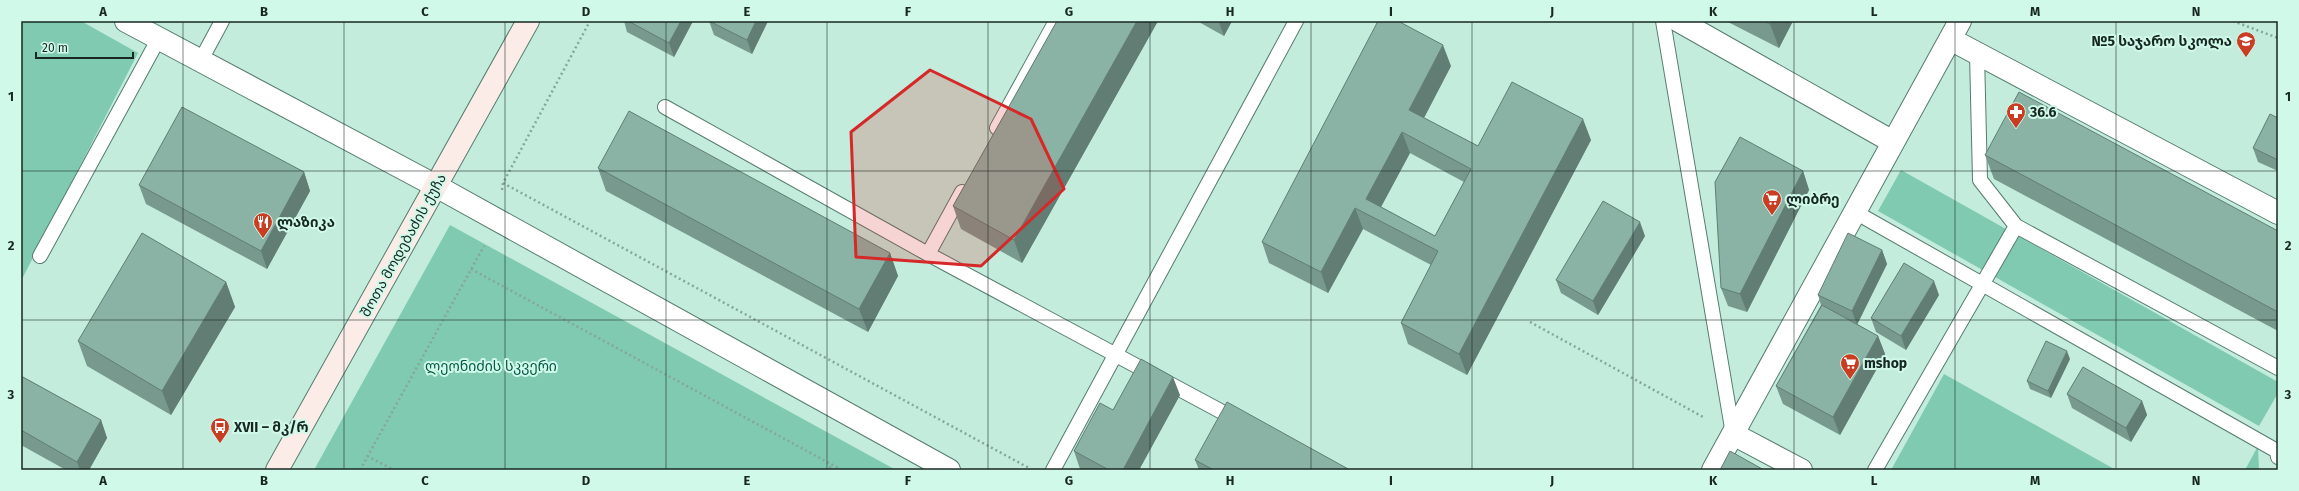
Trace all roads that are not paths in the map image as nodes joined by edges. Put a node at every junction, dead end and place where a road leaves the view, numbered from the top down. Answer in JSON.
{"nodes":[{"id":1,"x":126,"y":21,"type":"edge"},
{"id":2,"x":222,"y":21,"type":"edge"},
{"id":3,"x":528,"y":21,"type":"edge"},
{"id":4,"x":1056,"y":21,"type":"edge"},
{"id":5,"x":1296,"y":21,"type":"edge"},
{"id":6,"x":1663,"y":21,"type":"edge"},
{"id":7,"x":1679,"y":21,"type":"edge"},
{"id":8,"x":1955,"y":30,"type":"edge"},
{"id":9,"x":159,"y":38,"type":"junction"},
{"id":10,"x":1977,"y":54,"type":"junction"},
{"id":11,"x":201,"y":60,"type":"junction"},
{"id":12,"x":665,"y":107,"type":"dead end"},
{"id":13,"x":991,"y":139,"type":"edge"},
{"id":14,"x":1893,"y":142,"type":"junction"},
{"id":15,"x":969,"y":180,"type":"edge"},
{"id":16,"x":436,"y":186,"type":"junction"},
{"id":17,"x":1855,"y":212,"type":"junction"},
{"id":18,"x":2278,"y":214,"type":"edge"},
{"id":19,"x":2016,"y":226,"type":"junction"},
{"id":20,"x":928,"y":254,"type":"junction"},
{"id":21,"x":40,"y":256,"type":"dead end"},
{"id":22,"x":1982,"y":284,"type":"junction"},
{"id":23,"x":1116,"y":354,"type":"junction"},
{"id":24,"x":2278,"y":368,"type":"edge"},
{"id":25,"x":1254,"y":429,"type":"edge"},
{"id":26,"x":1733,"y":434,"type":"junction"},
{"id":27,"x":2278,"y":453,"type":"edge"},
{"id":28,"x":278,"y":470,"type":"edge"},
{"id":29,"x":949,"y":470,"type":"edge"},
{"id":30,"x":1053,"y":470,"type":"edge"},
{"id":31,"x":1713,"y":470,"type":"edge"},
{"id":32,"x":1801,"y":470,"type":"edge"},
{"id":33,"x":1875,"y":470,"type":"edge"}],
"edges":[{"from":1,"to":9,"type":"street"},
{"from":2,"to":11,"type":"lane"},
{"from":3,"to":16,"type":"main road","name":"შოთა მოდებაძის ქუჩა"},
{"from":4,"to":13,"type":"lane"},
{"from":5,"to":23,"type":"lane"},
{"from":6,"to":26,"type":"lane"},
{"from":7,"to":14,"type":"street"},
{"from":8,"to":10,"type":"street"},
{"from":8,"to":14,"type":"street"},
{"from":9,"to":11,"type":"street"},
{"from":9,"to":21,"type":"lane"},
{"from":10,"to":18,"type":"street"},
{"from":10,"to":19,"type":"lane"},
{"from":11,"to":16,"type":"street"},
{"from":12,"to":20,"type":"lane"},
{"from":14,"to":17,"type":"street"},
{"from":15,"to":20,"type":"lane"},
{"from":16,"to":28,"type":"main road","name":"შოთა მოდებაძის ქუჩა"},
{"from":16,"to":29,"type":"street"},
{"from":17,"to":22,"type":"lane"},
{"from":17,"to":26,"type":"street"},
{"from":19,"to":22,"type":"lane"},
{"from":19,"to":24,"type":"lane"},
{"from":20,"to":23,"type":"lane"},
{"from":22,"to":27,"type":"lane"},
{"from":22,"to":33,"type":"lane"},
{"from":23,"to":25,"type":"lane"},
{"from":23,"to":30,"type":"lane"},
{"from":26,"to":31,"type":"street"},
{"from":26,"to":32,"type":"street"}]}
